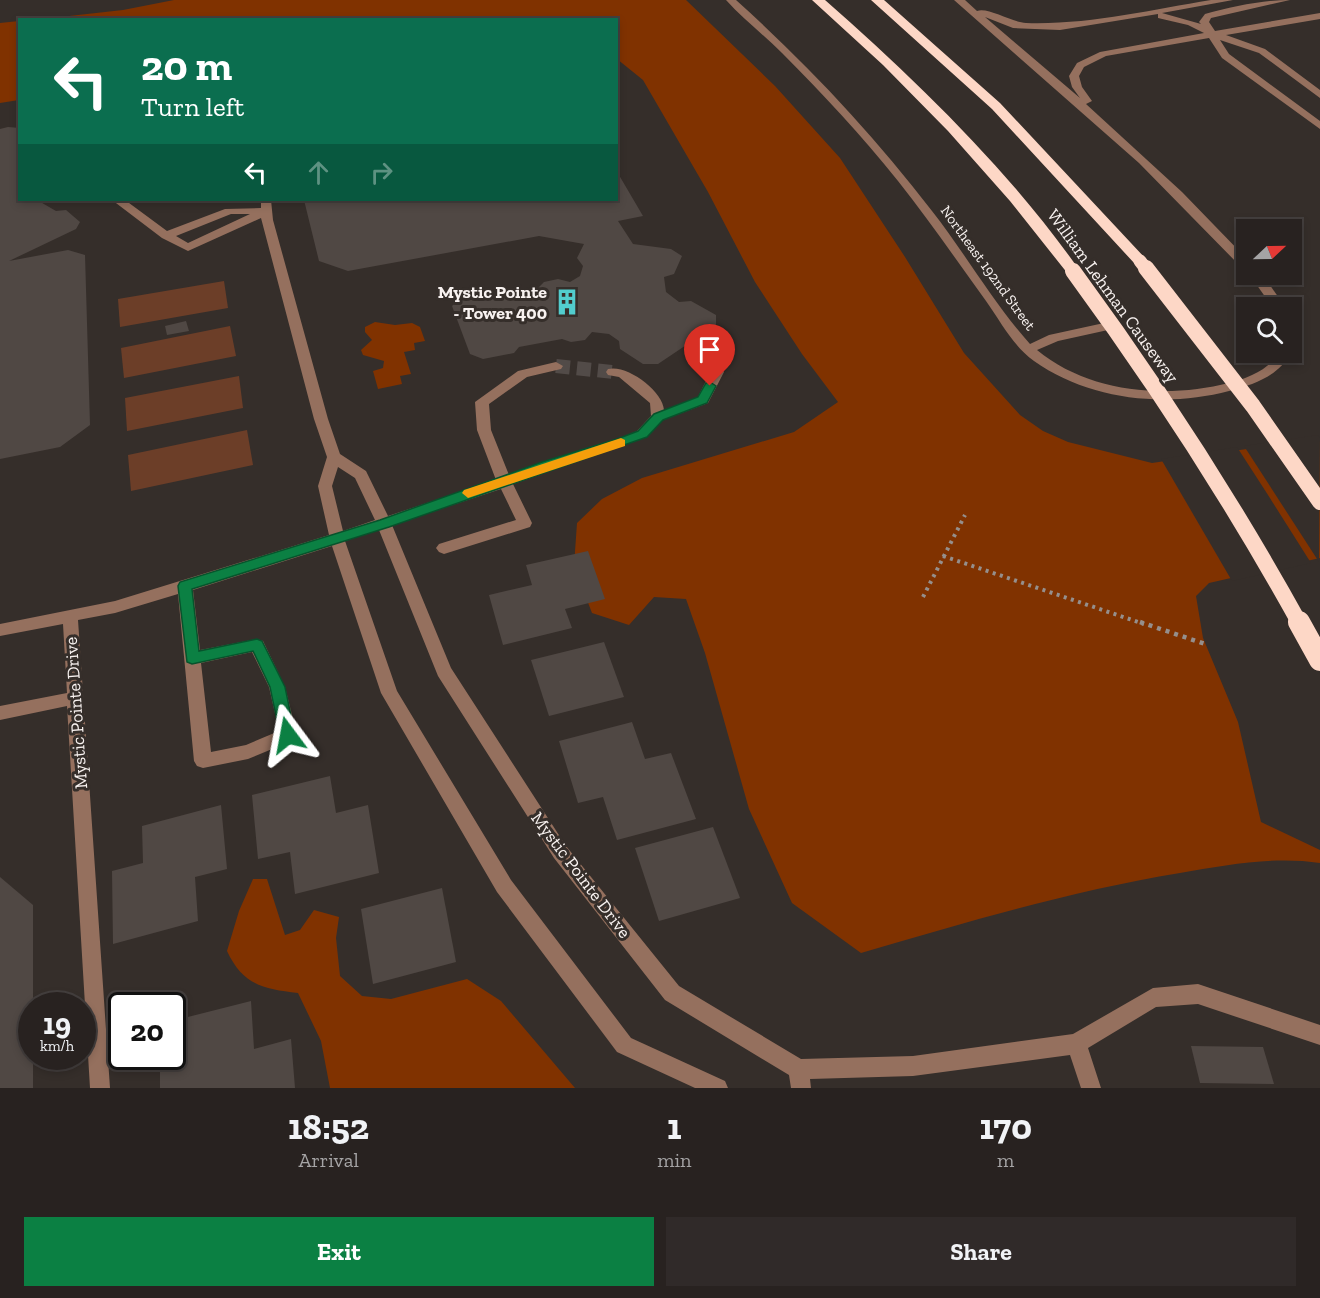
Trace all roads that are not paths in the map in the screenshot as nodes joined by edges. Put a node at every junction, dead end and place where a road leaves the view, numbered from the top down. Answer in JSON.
{"nodes":[{"id":1,"x":731,"y":0,"type":"edge"},
{"id":2,"x":877,"y":0,"type":"edge"},
{"id":3,"x":892,"y":0,"type":"edge"},
{"id":4,"x":960,"y":0,"type":"edge"},
{"id":5,"x":1228,"y":0,"type":"edge"},
{"id":6,"x":1285,"y":0,"type":"edge"},
{"id":7,"x":814,"y":3,"type":"edge"},
{"id":8,"x":1137,"y":16,"type":"junction"},
{"id":9,"x":1320,"y":16,"type":"edge"},
{"id":10,"x":1215,"y":35,"type":"junction"},
{"id":11,"x":936,"y":51,"type":"junction"},
{"id":12,"x":1320,"y":95,"type":"edge"},
{"id":13,"x":1102,"y":121,"type":"junction"},
{"id":14,"x":1320,"y":126,"type":"edge"},
{"id":15,"x":119,"y":201,"type":"edge"},
{"id":16,"x":267,"y":210,"type":"edge"},
{"id":17,"x":166,"y":236,"type":"junction"},
{"id":18,"x":1236,"y":254,"type":"edge"},
{"id":19,"x":1263,"y":285,"type":"edge"},
{"id":20,"x":1273,"y":297,"type":"edge"},
{"id":21,"x":1104,"y":327,"type":"dead end"},
{"id":22,"x":1028,"y":349,"type":"junction"},
{"id":23,"x":1280,"y":363,"type":"edge"},
{"id":24,"x":556,"y":366,"type":"tunnel mouth"},
{"id":25,"x":613,"y":372,"type":"tunnel mouth"},
{"id":26,"x":717,"y":372,"type":"dead end"},
{"id":27,"x":658,"y":417,"type":"junction"},
{"id":28,"x":334,"y":457,"type":"junction"},
{"id":29,"x":504,"y":481,"type":"junction"},
{"id":30,"x":1320,"y":502,"type":"edge"},
{"id":31,"x":384,"y":523,"type":"junction"},
{"id":32,"x":337,"y":538,"type":"junction"},
{"id":33,"x":444,"y":548,"type":"dead end"},
{"id":34,"x":185,"y":586,"type":"junction"},
{"id":35,"x":70,"y":616,"type":"junction"},
{"id":36,"x":0,"y":630,"type":"edge"},
{"id":37,"x":192,"y":658,"type":"junction"},
{"id":38,"x":1320,"y":660,"type":"edge"},
{"id":39,"x":75,"y":698,"type":"junction"},
{"id":40,"x":0,"y":713,"type":"edge"},
{"id":41,"x":1320,"y":1035,"type":"edge"},
{"id":42,"x":1076,"y":1044,"type":"junction"},
{"id":43,"x":800,"y":1078,"type":"edge"},
{"id":44,"x":100,"y":1088,"type":"edge"},
{"id":45,"x":718,"y":1088,"type":"edge"},
{"id":46,"x":1091,"y":1088,"type":"edge"}],
"edges":[{"from":1,"to":22,"type":"street","name":"Northeast 192nd Street"},
{"from":2,"to":11,"type":"highway","name":"William Lehman Causeway"},
{"from":3,"to":11,"type":"highway"},
{"from":4,"to":8,"type":"street"},
{"from":4,"to":13,"type":"street"},
{"from":5,"to":8,"type":"street"},
{"from":6,"to":10,"type":"street"},
{"from":7,"to":38,"type":"highway","name":"William Lehman Causeway","bridge":true},
{"from":8,"to":10,"type":"street"},
{"from":9,"to":10,"type":"street"},
{"from":10,"to":12,"type":"street"},
{"from":10,"to":13,"type":"street"},
{"from":10,"to":14,"type":"street"},
{"from":11,"to":30,"type":"highway","name":"William Lehman Causeway","bridge":true},
{"from":13,"to":18,"type":"street"},
{"from":15,"to":17,"type":"street"},
{"from":16,"to":17,"type":"street"},
{"from":16,"to":17,"type":"street"},
{"from":16,"to":28,"type":"street"},
{"from":19,"to":20,"type":"street"},
{"from":21,"to":22,"type":"street"},
{"from":22,"to":23,"type":"street","name":"Northeast 192nd Street"},
{"from":24,"to":29,"type":"street"},
{"from":25,"to":27,"type":"street"},
{"from":26,"to":27,"type":"street"},
{"from":27,"to":29,"type":"street"},
{"from":28,"to":31,"type":"street","name":"Mystic Pointe Drive"},
{"from":28,"to":32,"type":"street"},
{"from":29,"to":31,"type":"street"},
{"from":29,"to":33,"type":"street"},
{"from":31,"to":32,"type":"street","name":"Mystic Pointe Drive"},
{"from":31,"to":43,"type":"street","name":"Mystic Pointe Drive"},
{"from":32,"to":34,"type":"street","name":"Mystic Pointe Drive"},
{"from":32,"to":45,"type":"street"},
{"from":34,"to":35,"type":"street","name":"Mystic Pointe Drive"},
{"from":34,"to":37,"type":"street"},
{"from":35,"to":36,"type":"street"},
{"from":35,"to":39,"type":"street","name":"Mystic Pointe Drive"},
{"from":37,"to":37,"type":"street"},
{"from":39,"to":40,"type":"street"},
{"from":39,"to":44,"type":"street","name":"Mystic Pointe Drive"},
{"from":41,"to":42,"type":"street","name":"Mystic Pointe Drive"},
{"from":42,"to":43,"type":"street","name":"Mystic Pointe Drive"},
{"from":42,"to":46,"type":"street"}]}
